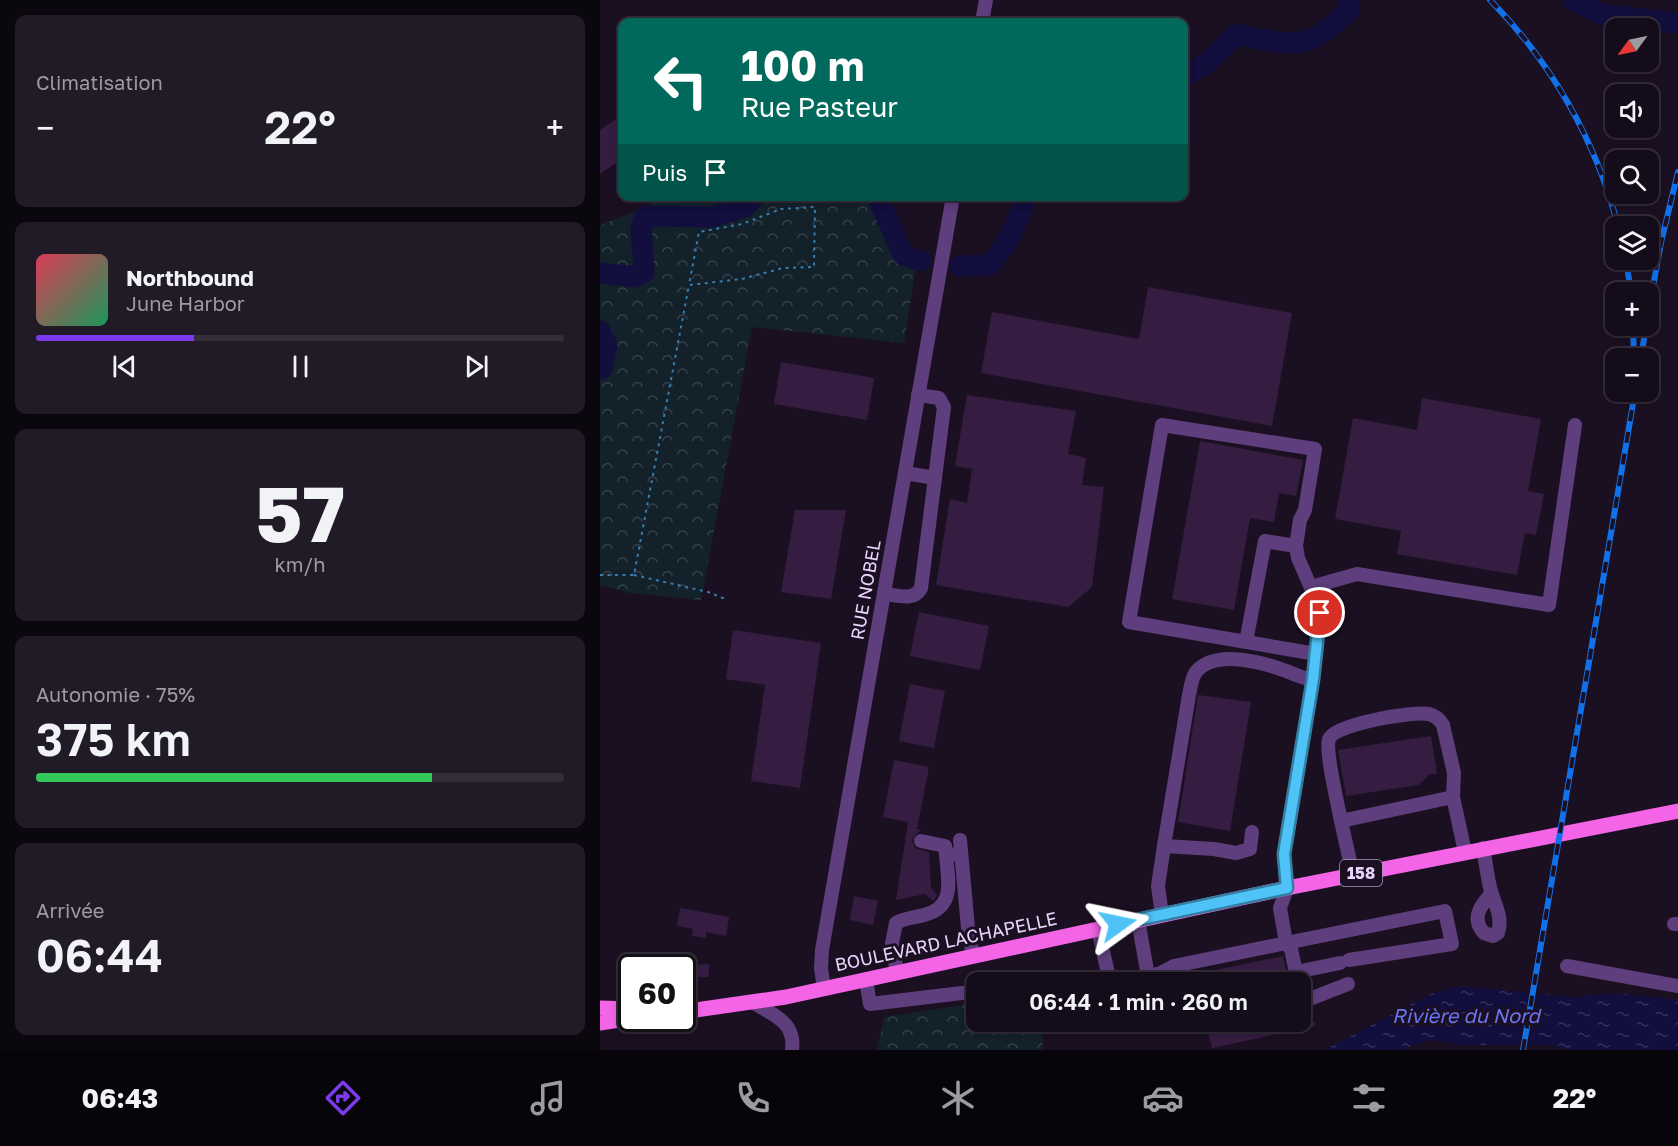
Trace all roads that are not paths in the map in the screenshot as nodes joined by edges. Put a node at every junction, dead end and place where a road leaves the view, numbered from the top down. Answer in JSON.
{"nodes":[{"id":1,"x":986,"y":0,"type":"edge"},
{"id":2,"x":983,"y":18,"type":"edge"},
{"id":3,"x":952,"y":201,"type":"edge"},
{"id":4,"x":918,"y":395,"type":"junction"},
{"id":5,"x":1575,"y":425,"type":"dead end"},
{"id":6,"x":905,"y":473,"type":"junction"},
{"id":7,"x":935,"y":478,"type":"junction"},
{"id":8,"x":1296,"y":546,"type":"junction"},
{"id":9,"x":1311,"y":587,"type":"junction"},
{"id":10,"x":884,"y":594,"type":"junction"},
{"id":11,"x":1246,"y":642,"type":"junction"},
{"id":12,"x":1316,"y":654,"type":"junction"},
{"id":13,"x":1313,"y":679,"type":"junction"},
{"id":14,"x":1453,"y":797,"type":"junction"},
{"id":15,"x":1678,"y":811,"type":"edge"},
{"id":16,"x":1341,"y":821,"type":"junction"},
{"id":17,"x":1252,"y":832,"type":"dead end"},
{"id":18,"x":921,"y":841,"type":"dead end"},
{"id":19,"x":1164,"y":846,"type":"junction"},
{"id":20,"x":1483,"y":848,"type":"junction"},
{"id":21,"x":1465,"y":852,"type":"junction"},
{"id":22,"x":946,"y":855,"type":"junction"},
{"id":23,"x":1353,"y":875,"type":"junction"},
{"id":24,"x":1287,"y":888,"type":"junction"},
{"id":25,"x":1491,"y":894,"type":"dead end"},
{"id":26,"x":1162,"y":915,"type":"junction"},
{"id":27,"x":1138,"y":920,"type":"junction"},
{"id":28,"x":1098,"y":929,"type":"junction"},
{"id":29,"x":1286,"y":943,"type":"junction"},
{"id":30,"x":973,"y":956,"type":"junction"},
{"id":31,"x":1567,"y":966,"type":"dead end"},
{"id":32,"x":1108,"y":972,"type":"edge"},
{"id":33,"x":1147,"y":972,"type":"edge"},
{"id":34,"x":1164,"y":972,"type":"edge"},
{"id":35,"x":1296,"y":972,"type":"edge"},
{"id":36,"x":1311,"y":972,"type":"edge"},
{"id":37,"x":897,"y":973,"type":"junction"},
{"id":38,"x":866,"y":980,"type":"junction"},
{"id":39,"x":1348,"y":984,"type":"dead end"},
{"id":40,"x":1678,"y":986,"type":"edge"},
{"id":41,"x":824,"y":989,"type":"junction"},
{"id":42,"x":966,"y":993,"type":"edge"},
{"id":43,"x":1311,"y":998,"type":"edge"},
{"id":44,"x":754,"y":1003,"type":"junction"},
{"id":45,"x":600,"y":1008,"type":"edge"},
{"id":46,"x":618,"y":1009,"type":"edge"},
{"id":47,"x":696,"y":1010,"type":"edge"},
{"id":48,"x":618,"y":1020,"type":"edge"},
{"id":49,"x":600,"y":1023,"type":"edge"},
{"id":50,"x":792,"y":1050,"type":"edge"}],
"edges":[{"from":1,"to":2,"type":"street"},
{"from":3,"to":4,"type":"street","name":"RUE NOBEL"},
{"from":4,"to":6,"type":"street","name":"RUE NOBEL"},
{"from":4,"to":7,"type":"street"},
{"from":5,"to":9,"type":"street"},
{"from":6,"to":7,"type":"street"},
{"from":6,"to":10,"type":"street","name":"RUE NOBEL"},
{"from":7,"to":10,"type":"street"},
{"from":8,"to":9,"type":"street"},
{"from":8,"to":11,"type":"street"},
{"from":8,"to":11,"type":"street"},
{"from":9,"to":12,"type":"street"},
{"from":10,"to":41,"type":"street","name":"RUE NOBEL"},
{"from":11,"to":12,"type":"street"},
{"from":12,"to":13,"type":"street"},
{"from":13,"to":19,"type":"street"},
{"from":13,"to":24,"type":"street"},
{"from":14,"to":16,"type":"street"},
{"from":14,"to":16,"type":"street"},
{"from":14,"to":21,"type":"street"},
{"from":15,"to":20,"type":"main road","name":"BOULEVARD LACHAPELLE","number":"158"},
{"from":16,"to":23,"type":"street"},
{"from":17,"to":19,"type":"street"},
{"from":18,"to":22,"type":"street"},
{"from":19,"to":26,"type":"street"},
{"from":20,"to":21,"type":"main road","name":"BOULEVARD LACHAPELLE","number":"158"},
{"from":20,"to":25,"type":"street"},
{"from":21,"to":23,"type":"main road","name":"BOULEVARD LACHAPELLE","number":"158"},
{"from":22,"to":30,"type":"street"},
{"from":22,"to":37,"type":"street"},
{"from":23,"to":24,"type":"main road","name":"BOULEVARD LACHAPELLE","number":"158"},
{"from":24,"to":26,"type":"main road","name":"BOULEVARD LACHAPELLE","number":"158"},
{"from":24,"to":29,"type":"street"},
{"from":26,"to":27,"type":"main road","name":"BOULEVARD LACHAPELLE","number":"158"},
{"from":27,"to":28,"type":"main road","name":"BOULEVARD LACHAPELLE","number":"158"},
{"from":27,"to":33,"type":"street"},
{"from":28,"to":30,"type":"main road","name":"BOULEVARD LACHAPELLE","number":"158"},
{"from":28,"to":32,"type":"street"},
{"from":29,"to":34,"type":"street"},
{"from":29,"to":35,"type":"street"},
{"from":29,"to":36,"type":"street"},
{"from":30,"to":37,"type":"main road","name":"BOULEVARD LACHAPELLE","number":"158"},
{"from":31,"to":40,"type":"street"},
{"from":37,"to":38,"type":"main road","name":"BOULEVARD LACHAPELLE","number":"158"},
{"from":38,"to":41,"type":"main road","name":"BOULEVARD LACHAPELLE","number":"158"},
{"from":38,"to":42,"type":"street"},
{"from":39,"to":43,"type":"street"},
{"from":41,"to":44,"type":"main road","name":"BOULEVARD LACHAPELLE","number":"158"},
{"from":44,"to":47,"type":"main road","name":"BOULEVARD LACHAPELLE","number":"158"},
{"from":44,"to":50,"type":"street"},
{"from":45,"to":46,"type":"main road"},
{"from":48,"to":49,"type":"main road"}]}
